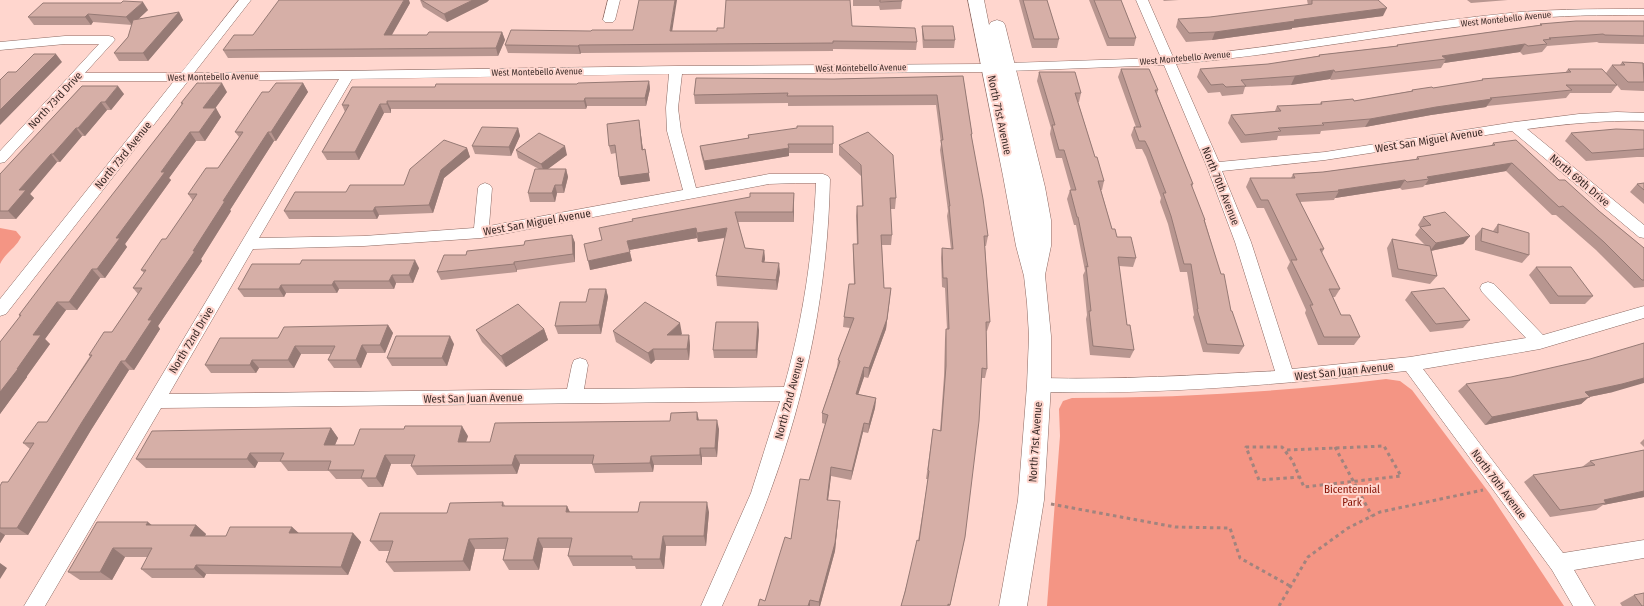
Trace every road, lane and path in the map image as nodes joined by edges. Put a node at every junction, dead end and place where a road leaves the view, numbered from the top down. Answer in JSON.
{"nodes":[{"id":1,"x":245,"y":0,"type":"edge"},
{"id":2,"x":614,"y":0,"type":"edge"},
{"id":3,"x":976,"y":0,"type":"edge"},
{"id":4,"x":991,"y":0,"type":"edge"},
{"id":5,"x":1142,"y":0,"type":"edge"},
{"id":6,"x":1575,"y":0,"type":"edge"},
{"id":7,"x":1588,"y":12,"type":"junction"},
{"id":8,"x":1644,"y":12,"type":"edge"},
{"id":9,"x":609,"y":20,"type":"dead end"},
{"id":10,"x":0,"y":46,"type":"edge"},
{"id":11,"x":1167,"y":61,"type":"junction"},
{"id":12,"x":998,"y":67,"type":"junction"},
{"id":13,"x":676,"y":70,"type":"junction"},
{"id":14,"x":348,"y":75,"type":"junction"},
{"id":15,"x":75,"y":77,"type":"junction"},
{"id":16,"x":185,"y":77,"type":"junction"},
{"id":17,"x":1644,"y":117,"type":"edge"},
{"id":18,"x":1515,"y":126,"type":"junction"},
{"id":19,"x":0,"y":159,"type":"edge"},
{"id":20,"x":1214,"y":167,"type":"junction"},
{"id":21,"x":823,"y":179,"type":"joint"},
{"id":22,"x":485,"y":188,"type":"dead end"},
{"id":23,"x":691,"y":194,"type":"junction"},
{"id":24,"x":481,"y":233,"type":"junction"},
{"id":25,"x":1644,"y":233,"type":"edge"},
{"id":26,"x":248,"y":244,"type":"junction"},
{"id":27,"x":1488,"y":288,"type":"dead end"},
{"id":28,"x":0,"y":310,"type":"edge"},
{"id":29,"x":1644,"y":312,"type":"edge"},
{"id":30,"x":1540,"y":342,"type":"junction"},
{"id":31,"x":1410,"y":364,"type":"junction"},
{"id":32,"x":580,"y":365,"type":"dead end"},
{"id":33,"x":1286,"y":377,"type":"junction"},
{"id":34,"x":1039,"y":385,"type":"junction"},
{"id":35,"x":792,"y":394,"type":"junction"},
{"id":36,"x":574,"y":397,"type":"junction"},
{"id":37,"x":155,"y":401,"type":"junction"},
{"id":38,"x":1335,"y":447,"type":"junction"},
{"id":39,"x":1287,"y":450,"type":"junction"},
{"id":40,"x":1299,"y":477,"type":"junction"},
{"id":41,"x":1353,"y":481,"type":"junction"},
{"id":42,"x":1502,"y":488,"type":"junction"},
{"id":43,"x":1031,"y":500,"type":"junction"},
{"id":44,"x":1372,"y":516,"type":"junction"},
{"id":45,"x":1644,"y":549,"type":"edge"},
{"id":46,"x":1559,"y":563,"type":"junction"},
{"id":47,"x":1290,"y":586,"type":"junction"},
{"id":48,"x":34,"y":606,"type":"edge"},
{"id":49,"x":712,"y":606,"type":"edge"},
{"id":50,"x":1013,"y":606,"type":"edge"},
{"id":51,"x":1279,"y":606,"type":"edge"},
{"id":52,"x":1585,"y":606,"type":"edge"}],
"edges":[{"from":1,"to":16,"type":"street","name":"North 73rd Avenue"},
{"from":2,"to":9,"type":"street"},
{"from":3,"to":12,"type":"street","name":"North 71st Avenue"},
{"from":4,"to":12,"type":"street","name":"North 71st Avenue"},
{"from":5,"to":11,"type":"street","name":"North 70th Avenue"},
{"from":6,"to":7,"type":"street"},
{"from":7,"to":8,"type":"street","name":"West Montebello Avenue"},
{"from":7,"to":11,"type":"street","name":"West Montebello Avenue"},
{"from":10,"to":15,"type":"street","name":"North 73rd Drive"},
{"from":11,"to":12,"type":"street","name":"West Montebello Avenue"},
{"from":11,"to":20,"type":"street","name":"North 70th Avenue"},
{"from":12,"to":13,"type":"street","name":"West Montebello Avenue"},
{"from":12,"to":34,"type":"street","name":"North 71st Avenue"},
{"from":13,"to":14,"type":"street","name":"West Montebello Avenue"},
{"from":13,"to":23,"type":"street"},
{"from":14,"to":16,"type":"street","name":"West Montebello Avenue"},
{"from":14,"to":26,"type":"street","name":"North 72nd Drive"},
{"from":15,"to":16,"type":"street","name":"West Montebello Avenue"},
{"from":15,"to":19,"type":"street","name":"North 73rd Drive"},
{"from":16,"to":28,"type":"street","name":"North 73rd Avenue"},
{"from":17,"to":18,"type":"street","name":"West San Miguel Avenue"},
{"from":18,"to":20,"type":"street","name":"West San Miguel Avenue"},
{"from":18,"to":25,"type":"street","name":"North 69th Drive"},
{"from":20,"to":33,"type":"street","name":"North 70th Avenue"},
{"from":21,"to":23,"type":"street","name":"West San Miguel Avenue"},
{"from":21,"to":35,"type":"street","name":"North 72nd Avenue"},
{"from":22,"to":24,"type":"street"},
{"from":23,"to":24,"type":"street","name":"West San Miguel Avenue"},
{"from":24,"to":26,"type":"street","name":"West San Miguel Avenue"},
{"from":26,"to":37,"type":"street","name":"North 72nd Drive"},
{"from":27,"to":30,"type":"street"},
{"from":29,"to":30,"type":"street","name":"West San Juan Avenue"},
{"from":30,"to":31,"type":"street","name":"West San Juan Avenue"},
{"from":31,"to":33,"type":"street","name":"West San Juan Avenue"},
{"from":31,"to":42,"type":"street","name":"North 70th Avenue"},
{"from":32,"to":36,"type":"street"},
{"from":33,"to":34,"type":"street","name":"West San Juan Avenue"},
{"from":34,"to":43,"type":"street","name":"North 71st Avenue"},
{"from":35,"to":36,"type":"street","name":"West San Juan Avenue"},
{"from":35,"to":49,"type":"street","name":"North 72nd Avenue"},
{"from":36,"to":37,"type":"street","name":"West San Juan Avenue"},
{"from":37,"to":48,"type":"street","name":"North 72nd Drive"},
{"from":38,"to":39,"type":"path"},
{"from":38,"to":41,"type":"path"},
{"from":38,"to":41,"type":"path"},
{"from":39,"to":40,"type":"path"},
{"from":39,"to":40,"type":"path"},
{"from":40,"to":41,"type":"path"},
{"from":41,"to":44,"type":"path"},
{"from":42,"to":44,"type":"path"},
{"from":42,"to":46,"type":"street","name":"North 70th Avenue"},
{"from":43,"to":47,"type":"path"},
{"from":43,"to":50,"type":"street","name":"North 71st Avenue"},
{"from":44,"to":47,"type":"path"},
{"from":45,"to":46,"type":"street"},
{"from":46,"to":52,"type":"street","name":"North 70th Avenue"},
{"from":47,"to":51,"type":"path"}]}
